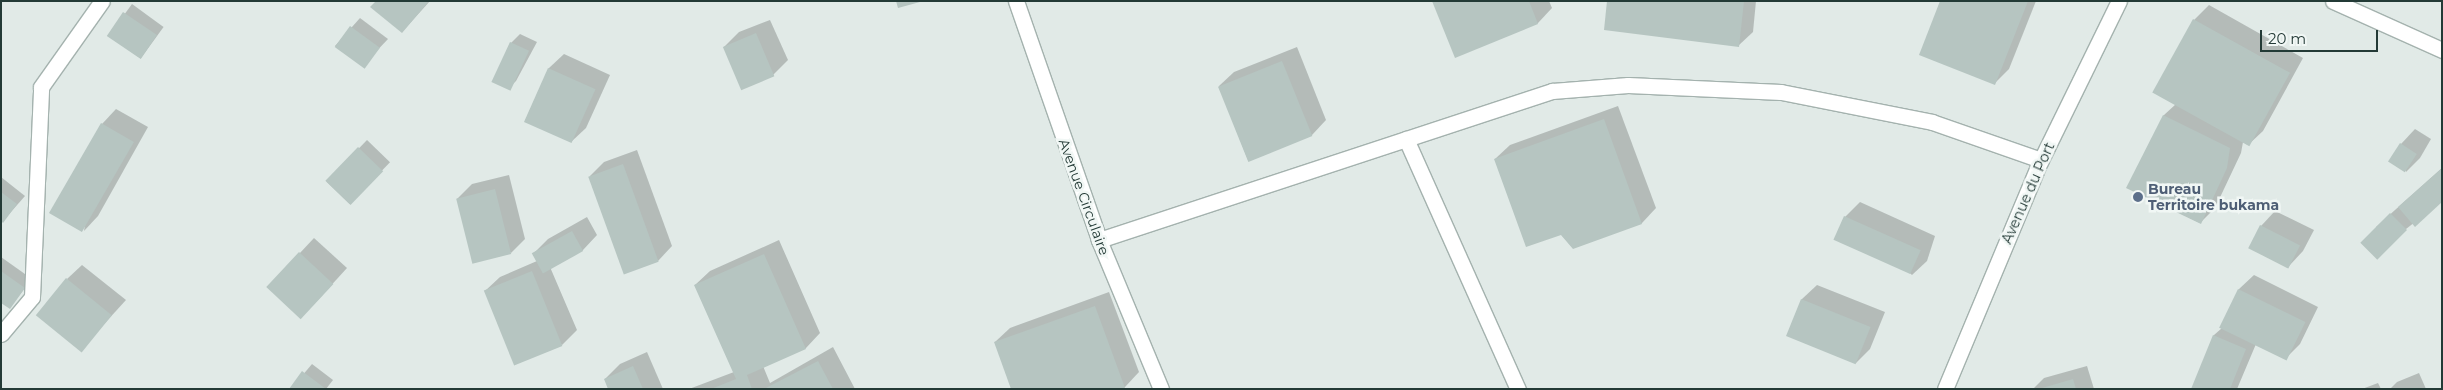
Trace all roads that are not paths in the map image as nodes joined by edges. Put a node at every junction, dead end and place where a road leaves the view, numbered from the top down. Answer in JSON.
{"nodes":[{"id":1,"x":102,"y":1,"type":"edge"},
{"id":2,"x":1016,"y":1,"type":"edge"},
{"id":3,"x":2119,"y":1,"type":"edge"},
{"id":4,"x":2333,"y":1,"type":"edge"},
{"id":5,"x":2442,"y":50,"type":"edge"},
{"id":6,"x":1406,"y":139,"type":"junction"},
{"id":7,"x":2042,"y":160,"type":"junction"},
{"id":8,"x":1099,"y":240,"type":"junction"},
{"id":9,"x":1,"y":334,"type":"edge"},
{"id":10,"x":1161,"y":389,"type":"edge"},
{"id":11,"x":1518,"y":389,"type":"edge"},
{"id":12,"x":1945,"y":389,"type":"edge"}],
"edges":[{"from":1,"to":9,"type":"street"},
{"from":2,"to":8,"type":"street","name":"Avenue Circulaire"},
{"from":3,"to":7,"type":"street","name":"Avenue du Port"},
{"from":4,"to":5,"type":"street"},
{"from":6,"to":7,"type":"street"},
{"from":6,"to":8,"type":"street"},
{"from":6,"to":11,"type":"street"},
{"from":7,"to":12,"type":"street","name":"Avenue du Port"},
{"from":8,"to":10,"type":"street","name":"Avenue Circulaire"}]}
